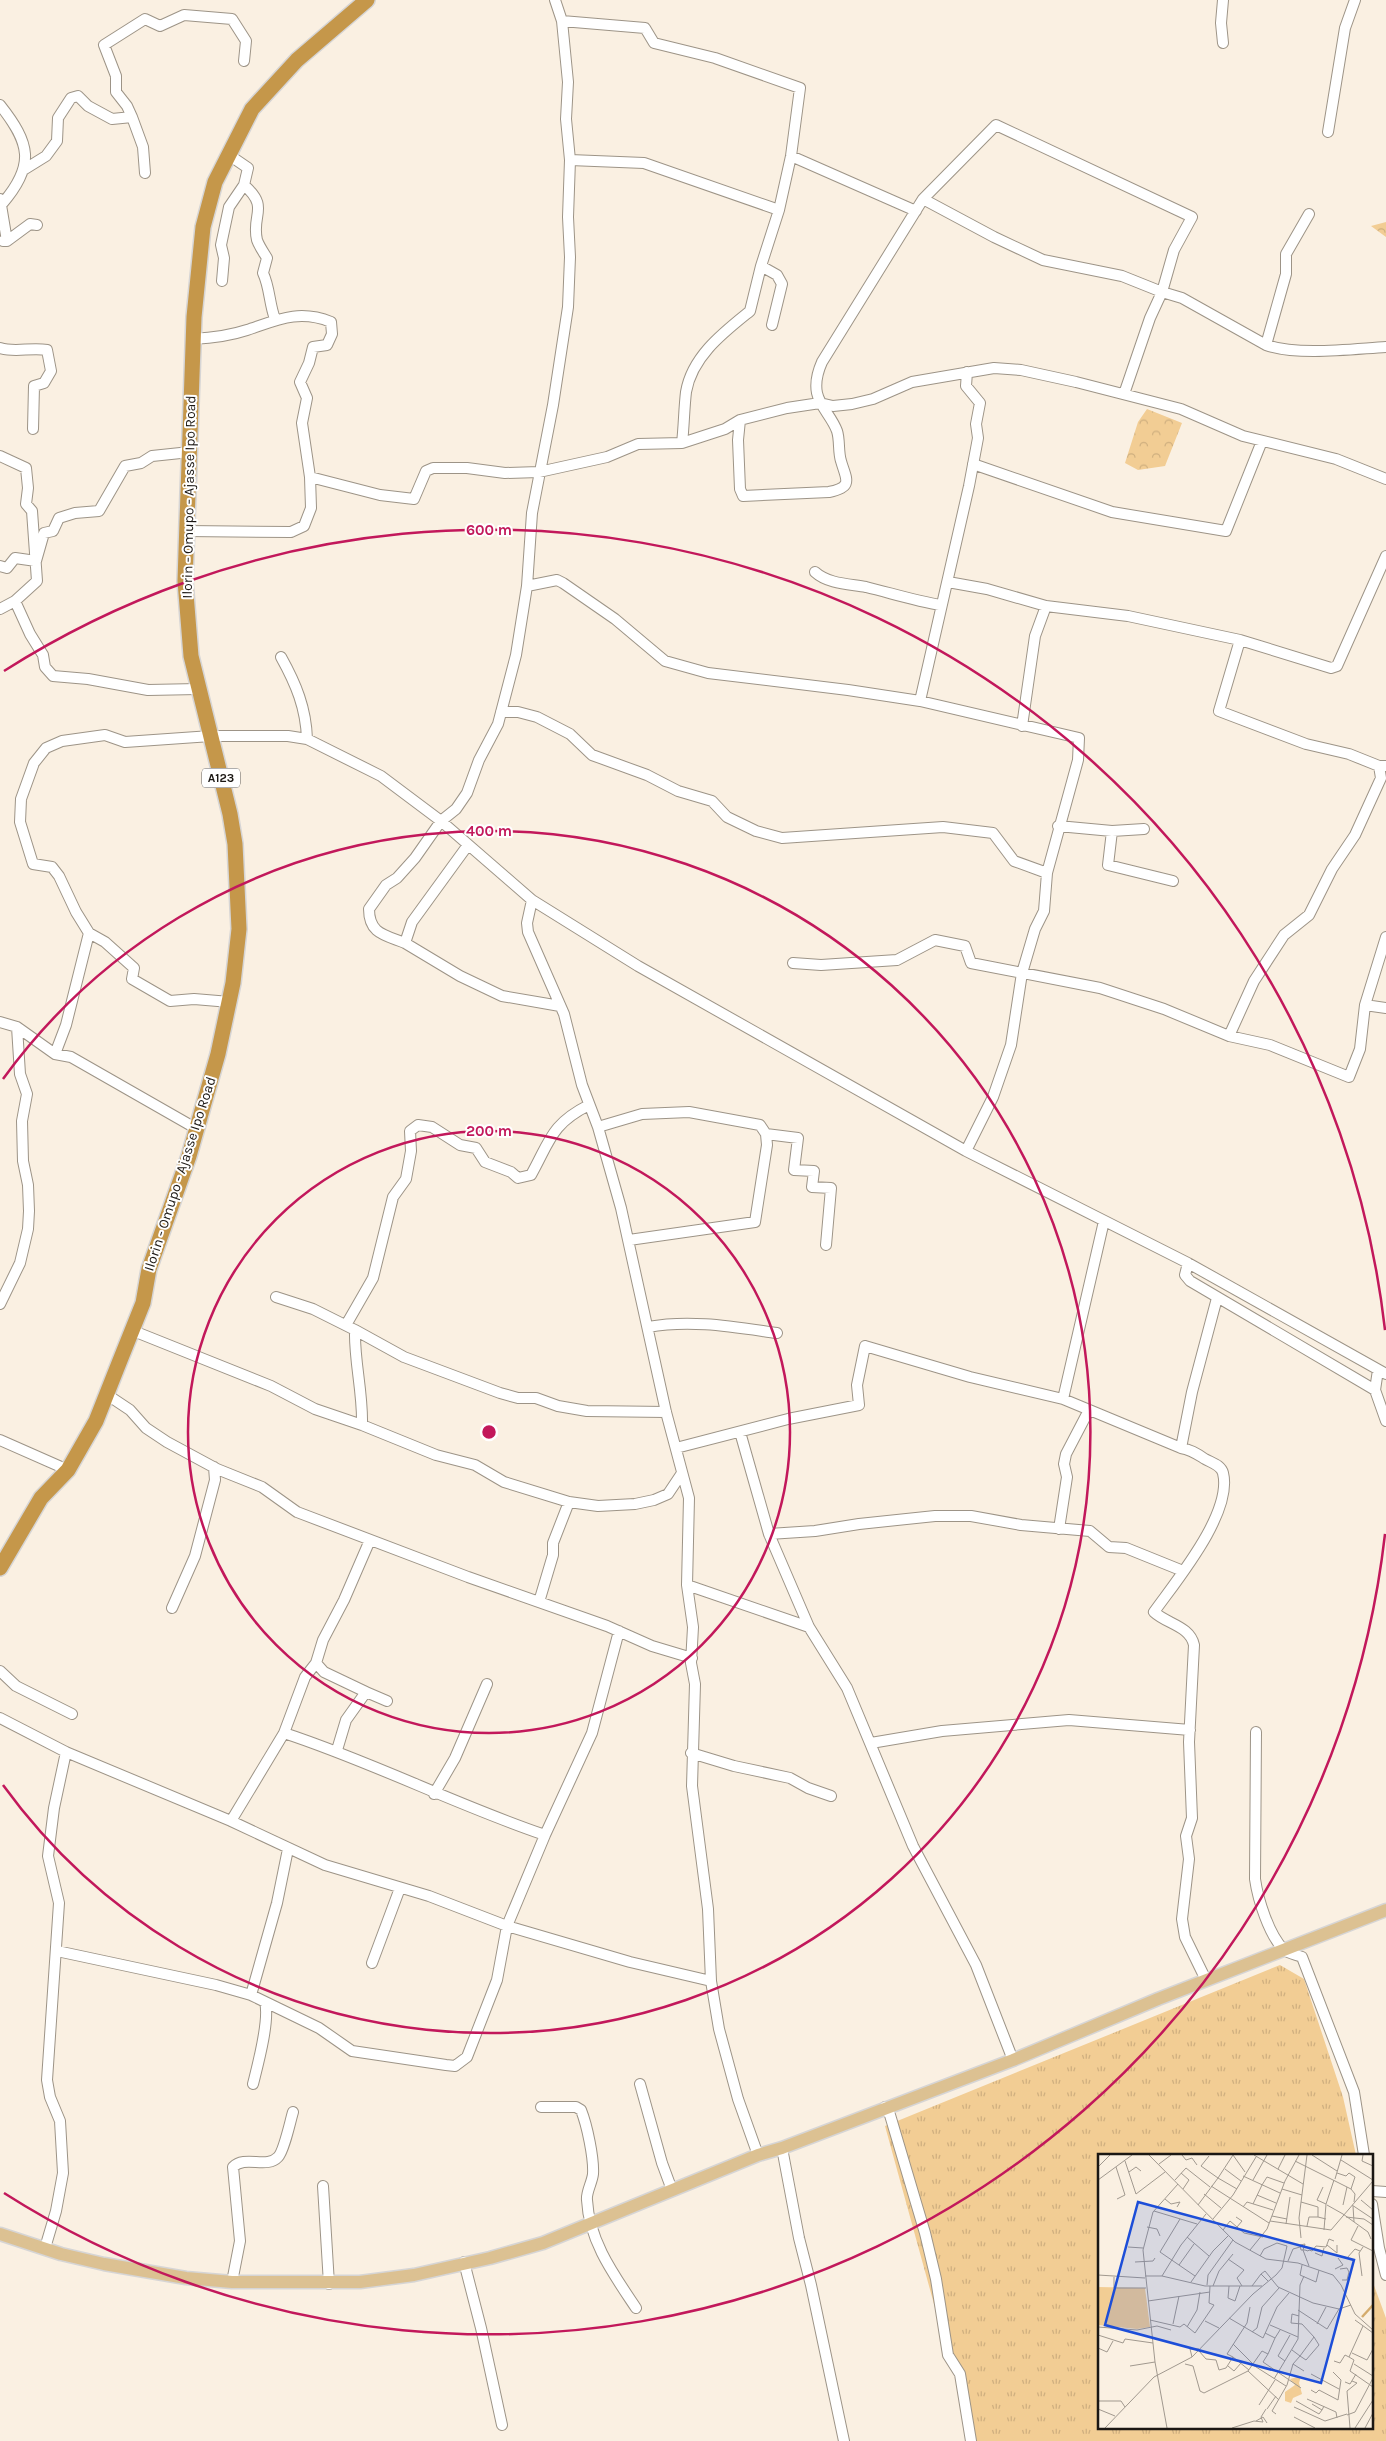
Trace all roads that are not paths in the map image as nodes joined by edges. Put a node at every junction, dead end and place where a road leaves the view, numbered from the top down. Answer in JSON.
{"nodes":[{"id":1,"x":367,"y":0,"type":"edge"},
{"id":2,"x":555,"y":0,"type":"edge"},
{"id":3,"x":1223,"y":0,"type":"edge"},
{"id":4,"x":1355,"y":0,"type":"edge"},
{"id":5,"x":562,"y":21,"type":"junction"},
{"id":6,"x":1223,"y":43,"type":"dead end"},
{"id":7,"x":244,"y":61,"type":"dead end"},
{"id":8,"x":0,"y":105,"type":"edge"},
{"id":9,"x":132,"y":117,"type":"junction"},
{"id":10,"x":1328,"y":132,"type":"dead end"},
{"id":11,"x":229,"y":154,"type":"junction"},
{"id":12,"x":791,"y":156,"type":"junction"},
{"id":13,"x":570,"y":160,"type":"junction"},
{"id":14,"x":25,"y":169,"type":"junction"},
{"id":15,"x":145,"y":172,"type":"dead end"},
{"id":16,"x":244,"y":185,"type":"junction"},
{"id":17,"x":923,"y":199,"type":"junction"},
{"id":18,"x":1,"y":201,"type":"edge"},
{"id":19,"x":779,"y":210,"type":"junction"},
{"id":20,"x":916,"y":211,"type":"junction"},
{"id":21,"x":1309,"y":214,"type":"dead end"},
{"id":22,"x":37,"y":225,"type":"dead end"},
{"id":23,"x":4,"y":241,"type":"edge"},
{"id":24,"x":760,"y":266,"type":"junction"},
{"id":25,"x":222,"y":281,"type":"dead end"},
{"id":26,"x":1162,"y":292,"type":"junction"},
{"id":27,"x":275,"y":319,"type":"junction"},
{"id":28,"x":772,"y":325,"type":"dead end"},
{"id":29,"x":193,"y":339,"type":"junction"},
{"id":30,"x":1266,"y":345,"type":"junction"},
{"id":31,"x":1386,"y":347,"type":"edge"},
{"id":32,"x":0,"y":348,"type":"edge"},
{"id":33,"x":968,"y":372,"type":"junction"},
{"id":34,"x":1124,"y":394,"type":"junction"},
{"id":35,"x":820,"y":403,"type":"junction"},
{"id":36,"x":740,"y":420,"type":"junction"},
{"id":37,"x":33,"y":429,"type":"dead end"},
{"id":38,"x":1262,"y":441,"type":"junction"},
{"id":39,"x":682,"y":443,"type":"junction"},
{"id":40,"x":190,"y":452,"type":"junction"},
{"id":41,"x":0,"y":456,"type":"edge"},
{"id":42,"x":973,"y":464,"type":"junction"},
{"id":43,"x":539,"y":472,"type":"junction"},
{"id":44,"x":310,"y":478,"type":"junction"},
{"id":45,"x":1386,"y":479,"type":"edge"},
{"id":46,"x":186,"y":530,"type":"junction"},
{"id":47,"x":1386,"y":556,"type":"edge"},
{"id":48,"x":36,"y":561,"type":"junction"},
{"id":49,"x":3,"y":567,"type":"edge"},
{"id":50,"x":815,"y":572,"type":"dead end"},
{"id":51,"x":0,"y":577,"type":"edge"},
{"id":52,"x":948,"y":582,"type":"junction"},
{"id":53,"x":527,"y":586,"type":"junction"},
{"id":54,"x":15,"y":601,"type":"junction"},
{"id":55,"x":941,"y":605,"type":"junction"},
{"id":56,"x":1046,"y":606,"type":"junction"},
{"id":57,"x":0,"y":609,"type":"edge"},
{"id":58,"x":1240,"y":640,"type":"junction"},
{"id":59,"x":282,"y":656,"type":"dead end"},
{"id":60,"x":198,"y":689,"type":"junction"},
{"id":61,"x":920,"y":701,"type":"junction"},
{"id":62,"x":501,"y":712,"type":"junction"},
{"id":63,"x":1022,"y":726,"type":"junction"},
{"id":64,"x":211,"y":736,"type":"junction"},
{"id":65,"x":307,"y":739,"type":"junction"},
{"id":66,"x":1383,"y":766,"type":"edge"},
{"id":67,"x":441,"y":821,"type":"junction"},
{"id":68,"x":1058,"y":826,"type":"junction"},
{"id":69,"x":1144,"y":829,"type":"dead end"},
{"id":70,"x":1112,"y":831,"type":"junction"},
{"id":71,"x":468,"y":846,"type":"junction"},
{"id":72,"x":1047,"y":873,"type":"junction"},
{"id":73,"x":1173,"y":881,"type":"dead end"},
{"id":74,"x":532,"y":900,"type":"junction"},
{"id":75,"x":89,"y":932,"type":"junction"},
{"id":76,"x":1386,"y":937,"type":"edge"},
{"id":77,"x":405,"y":944,"type":"junction"},
{"id":78,"x":793,"y":963,"type":"dead end"},
{"id":79,"x":1022,"y":973,"type":"junction"},
{"id":80,"x":230,"y":1002,"type":"junction"},
{"id":81,"x":1365,"y":1005,"type":"junction"},
{"id":82,"x":560,"y":1006,"type":"junction"},
{"id":83,"x":1386,"y":1008,"type":"edge"},
{"id":84,"x":0,"y":1022,"type":"edge"},
{"id":85,"x":17,"y":1027,"type":"junction"},
{"id":86,"x":1229,"y":1036,"type":"junction"},
{"id":87,"x":55,"y":1054,"type":"junction"},
{"id":88,"x":589,"y":1105,"type":"junction"},
{"id":89,"x":598,"y":1127,"type":"junction"},
{"id":90,"x":197,"y":1129,"type":"junction"},
{"id":91,"x":766,"y":1134,"type":"junction"},
{"id":92,"x":966,"y":1151,"type":"junction"},
{"id":93,"x":1104,"y":1221,"type":"junction"},
{"id":94,"x":629,"y":1240,"type":"junction"},
{"id":95,"x":826,"y":1246,"type":"dead end"},
{"id":96,"x":1188,"y":1263,"type":"junction"},
{"id":97,"x":276,"y":1297,"type":"dead end"},
{"id":98,"x":1217,"y":1298,"type":"junction"},
{"id":99,"x":0,"y":1304,"type":"edge"},
{"id":100,"x":351,"y":1327,"type":"junction"},
{"id":101,"x":648,"y":1327,"type":"junction"},
{"id":102,"x":131,"y":1330,"type":"junction"},
{"id":103,"x":776,"y":1333,"type":"dead end"},
{"id":104,"x":1382,"y":1372,"type":"edge"},
{"id":105,"x":1375,"y":1390,"type":"junction"},
{"id":106,"x":106,"y":1394,"type":"junction"},
{"id":107,"x":1063,"y":1399,"type":"junction"},
{"id":108,"x":1089,"y":1410,"type":"junction"},
{"id":109,"x":666,"y":1412,"type":"junction"},
{"id":110,"x":1386,"y":1421,"type":"edge"},
{"id":111,"x":362,"y":1424,"type":"junction"},
{"id":112,"x":740,"y":1432,"type":"junction"},
{"id":113,"x":0,"y":1440,"type":"edge"},
{"id":114,"x":676,"y":1448,"type":"junction"},
{"id":115,"x":1181,"y":1448,"type":"junction"},
{"id":116,"x":214,"y":1467,"type":"junction"},
{"id":117,"x":68,"y":1470,"type":"junction"},
{"id":118,"x":682,"y":1473,"type":"junction"},
{"id":119,"x":569,"y":1502,"type":"junction"},
{"id":120,"x":1059,"y":1529,"type":"junction"},
{"id":121,"x":769,"y":1534,"type":"junction"},
{"id":122,"x":370,"y":1540,"type":"junction"},
{"id":123,"x":0,"y":1568,"type":"edge"},
{"id":124,"x":1183,"y":1571,"type":"junction"},
{"id":125,"x":687,"y":1585,"type":"junction"},
{"id":126,"x":539,"y":1602,"type":"junction"},
{"id":127,"x":172,"y":1608,"type":"dead end"},
{"id":128,"x":809,"y":1626,"type":"junction"},
{"id":129,"x":619,"y":1631,"type":"junction"},
{"id":130,"x":692,"y":1658,"type":"junction"},
{"id":131,"x":316,"y":1663,"type":"junction"},
{"id":132,"x":0,"y":1671,"type":"edge"},
{"id":133,"x":487,"y":1684,"type":"dead end"},
{"id":134,"x":366,"y":1692,"type":"junction"},
{"id":135,"x":387,"y":1701,"type":"dead end"},
{"id":136,"x":72,"y":1714,"type":"dead end"},
{"id":137,"x":0,"y":1718,"type":"edge"},
{"id":138,"x":1190,"y":1730,"type":"junction"},
{"id":139,"x":1256,"y":1732,"type":"dead end"},
{"id":140,"x":284,"y":1733,"type":"junction"},
{"id":141,"x":871,"y":1744,"type":"junction"},
{"id":142,"x":337,"y":1750,"type":"junction"},
{"id":143,"x":66,"y":1752,"type":"junction"},
{"id":144,"x":691,"y":1753,"type":"junction"},
{"id":145,"x":434,"y":1794,"type":"junction"},
{"id":146,"x":831,"y":1796,"type":"dead end"},
{"id":147,"x":231,"y":1821,"type":"junction"},
{"id":148,"x":545,"y":1835,"type":"junction"},
{"id":149,"x":288,"y":1848,"type":"junction"},
{"id":150,"x":400,"y":1888,"type":"junction"},
{"id":151,"x":1386,"y":1910,"type":"edge"},
{"id":152,"x":508,"y":1926,"type":"junction"},
{"id":153,"x":1284,"y":1950,"type":"junction"},
{"id":154,"x":57,"y":1951,"type":"junction"},
{"id":155,"x":372,"y":1963,"type":"dead end"},
{"id":156,"x":1206,"y":1980,"type":"junction"},
{"id":157,"x":711,"y":1981,"type":"junction"},
{"id":158,"x":250,"y":1995,"type":"junction"},
{"id":159,"x":264,"y":2002,"type":"junction"},
{"id":160,"x":1013,"y":2060,"type":"junction"},
{"id":161,"x":253,"y":2084,"type":"dead end"},
{"id":162,"x":640,"y":2084,"type":"dead end"},
{"id":163,"x":541,"y":2107,"type":"dead end"},
{"id":164,"x":885,"y":2108,"type":"junction"},
{"id":165,"x":293,"y":2112,"type":"dead end"},
{"id":166,"x":782,"y":2148,"type":"junction"},
{"id":167,"x":1364,"y":2154,"type":"edge"},
{"id":168,"x":758,"y":2155,"type":"junction"},
{"id":169,"x":323,"y":2186,"type":"dead end"},
{"id":170,"x":672,"y":2190,"type":"junction"},
{"id":171,"x":1374,"y":2217,"type":"edge"},
{"id":172,"x":590,"y":2223,"type":"junction"},
{"id":173,"x":0,"y":2234,"type":"edge"},
{"id":174,"x":45,"y":2248,"type":"junction"},
{"id":175,"x":464,"y":2262,"type":"junction"},
{"id":176,"x":1386,"y":2275,"type":"edge"},
{"id":177,"x":232,"y":2282,"type":"junction"},
{"id":178,"x":329,"y":2284,"type":"junction"},
{"id":179,"x":636,"y":2308,"type":"dead end"},
{"id":180,"x":502,"y":2425,"type":"dead end"},
{"id":181,"x":844,"y":2441,"type":"edge"},
{"id":182,"x":971,"y":2441,"type":"edge"}],
"edges":[{"from":1,"to":11,"type":"highway","name":"Ilorin - Omupo - Ajasse Ipo Road","number":"A123"},
{"from":2,"to":5,"type":"street"},
{"from":3,"to":6,"type":"street"},
{"from":4,"to":10,"type":"street"},
{"from":5,"to":12,"type":"street"},
{"from":5,"to":13,"type":"street"},
{"from":7,"to":9,"type":"street"},
{"from":8,"to":14,"type":"street"},
{"from":9,"to":14,"type":"street"},
{"from":9,"to":15,"type":"street"},
{"from":11,"to":16,"type":"street"},
{"from":11,"to":29,"type":"highway","name":"Ilorin - Omupo - Ajasse Ipo Road","number":"A123"},
{"from":12,"to":19,"type":"street"},
{"from":12,"to":20,"type":"street"},
{"from":13,"to":19,"type":"street"},
{"from":13,"to":43,"type":"street"},
{"from":14,"to":18,"type":"street"},
{"from":16,"to":25,"type":"street"},
{"from":16,"to":27,"type":"street"},
{"from":17,"to":20,"type":"street"},
{"from":17,"to":26,"type":"street"},
{"from":17,"to":26,"type":"street"},
{"from":18,"to":23,"type":"street"},
{"from":19,"to":24,"type":"street"},
{"from":20,"to":35,"type":"street"},
{"from":21,"to":30,"type":"street"},
{"from":22,"to":23,"type":"street"},
{"from":24,"to":28,"type":"street"},
{"from":24,"to":39,"type":"street"},
{"from":26,"to":30,"type":"street"},
{"from":26,"to":34,"type":"street"},
{"from":27,"to":29,"type":"street"},
{"from":27,"to":44,"type":"street"},
{"from":29,"to":40,"type":"highway","name":"Ilorin - Omupo - Ajasse Ipo Road","number":"A123"},
{"from":30,"to":31,"type":"street"},
{"from":32,"to":37,"type":"street"},
{"from":33,"to":34,"type":"street"},
{"from":33,"to":35,"type":"street"},
{"from":33,"to":42,"type":"street"},
{"from":34,"to":38,"type":"street"},
{"from":35,"to":36,"type":"street"},
{"from":35,"to":36,"type":"street"},
{"from":36,"to":39,"type":"street"},
{"from":38,"to":42,"type":"street"},
{"from":38,"to":45,"type":"street"},
{"from":39,"to":43,"type":"street"},
{"from":40,"to":46,"type":"highway","name":"Ilorin - Omupo - Ajasse Ipo Road","number":"A123"},
{"from":40,"to":48,"type":"street"},
{"from":41,"to":48,"type":"street"},
{"from":42,"to":52,"type":"street"},
{"from":43,"to":44,"type":"street"},
{"from":43,"to":53,"type":"street"},
{"from":44,"to":46,"type":"street"},
{"from":46,"to":60,"type":"highway","name":"Ilorin - Omupo - Ajasse Ipo Road","number":"A123"},
{"from":47,"to":58,"type":"street"},
{"from":48,"to":49,"type":"street"},
{"from":48,"to":54,"type":"street"},
{"from":49,"to":51,"type":"street"},
{"from":50,"to":55,"type":"street"},
{"from":52,"to":55,"type":"street"},
{"from":52,"to":56,"type":"street"},
{"from":53,"to":61,"type":"street"},
{"from":53,"to":62,"type":"street"},
{"from":54,"to":57,"type":"street"},
{"from":54,"to":60,"type":"street"},
{"from":55,"to":61,"type":"street"},
{"from":56,"to":58,"type":"street"},
{"from":56,"to":63,"type":"street"},
{"from":58,"to":66,"type":"street"},
{"from":59,"to":65,"type":"street"},
{"from":60,"to":64,"type":"highway","name":"Ilorin - Omupo - Ajasse Ipo Road","number":"A123"},
{"from":61,"to":63,"type":"street"},
{"from":62,"to":67,"type":"street"},
{"from":62,"to":72,"type":"street"},
{"from":63,"to":68,"type":"street"},
{"from":64,"to":65,"type":"street"},
{"from":64,"to":75,"type":"street"},
{"from":64,"to":80,"type":"highway","name":"Ilorin - Omupo - Ajasse Ipo Road","number":"A123"},
{"from":65,"to":67,"type":"street"},
{"from":66,"to":86,"type":"street"},
{"from":67,"to":71,"type":"street"},
{"from":67,"to":77,"type":"street"},
{"from":68,"to":70,"type":"street"},
{"from":68,"to":72,"type":"street"},
{"from":69,"to":70,"type":"street"},
{"from":70,"to":73,"type":"street"},
{"from":71,"to":74,"type":"street"},
{"from":71,"to":77,"type":"street"},
{"from":72,"to":79,"type":"street"},
{"from":74,"to":82,"type":"street"},
{"from":74,"to":92,"type":"street"},
{"from":75,"to":80,"type":"street"},
{"from":75,"to":87,"type":"street"},
{"from":76,"to":81,"type":"street"},
{"from":77,"to":82,"type":"street"},
{"from":78,"to":79,"type":"street"},
{"from":79,"to":86,"type":"street"},
{"from":79,"to":92,"type":"street"},
{"from":80,"to":90,"type":"highway","name":"Ilorin - Omupo - Ajasse Ipo Road","number":"A123"},
{"from":81,"to":83,"type":"street"},
{"from":81,"to":86,"type":"street"},
{"from":82,"to":88,"type":"street"},
{"from":84,"to":85,"type":"street"},
{"from":85,"to":87,"type":"street"},
{"from":85,"to":99,"type":"street"},
{"from":87,"to":90,"type":"street"},
{"from":88,"to":89,"type":"street"},
{"from":88,"to":100,"type":"street"},
{"from":89,"to":91,"type":"street"},
{"from":89,"to":94,"type":"street"},
{"from":90,"to":102,"type":"highway","name":"Ilorin - Omupo - Ajasse Ipo Road","number":"A123"},
{"from":91,"to":94,"type":"street"},
{"from":91,"to":95,"type":"street"},
{"from":92,"to":93,"type":"street"},
{"from":93,"to":96,"type":"street"},
{"from":93,"to":107,"type":"street"},
{"from":94,"to":101,"type":"street"},
{"from":96,"to":98,"type":"street"},
{"from":96,"to":104,"type":"street"},
{"from":97,"to":100,"type":"street"},
{"from":98,"to":105,"type":"street"},
{"from":98,"to":115,"type":"street"},
{"from":100,"to":109,"type":"street"},
{"from":100,"to":111,"type":"street"},
{"from":101,"to":103,"type":"street"},
{"from":101,"to":109,"type":"street"},
{"from":102,"to":106,"type":"highway","name":"Ilorin - Omupo - Ajasse Ipo Road","number":"A123"},
{"from":102,"to":111,"type":"street"},
{"from":104,"to":105,"type":"street"},
{"from":105,"to":110,"type":"street"},
{"from":106,"to":116,"type":"street"},
{"from":106,"to":117,"type":"highway","name":"Ilorin - Omupo - Ajasse Ipo Road","number":"A123"},
{"from":107,"to":108,"type":"street"},
{"from":107,"to":112,"type":"street"},
{"from":108,"to":115,"type":"street"},
{"from":108,"to":120,"type":"street"},
{"from":109,"to":114,"type":"street"},
{"from":111,"to":119,"type":"street"},
{"from":112,"to":114,"type":"street"},
{"from":112,"to":121,"type":"street"},
{"from":113,"to":117,"type":"street"},
{"from":114,"to":118,"type":"street"},
{"from":115,"to":124,"type":"street"},
{"from":116,"to":122,"type":"street"},
{"from":116,"to":127,"type":"street"},
{"from":117,"to":123,"type":"highway","name":"Ilorin - Omupo - Ajasse Ipo Road","number":"A123"},
{"from":118,"to":119,"type":"street"},
{"from":118,"to":125,"type":"street"},
{"from":119,"to":126,"type":"street"},
{"from":120,"to":121,"type":"street"},
{"from":120,"to":124,"type":"street"},
{"from":121,"to":128,"type":"street"},
{"from":122,"to":126,"type":"street"},
{"from":122,"to":131,"type":"street"},
{"from":124,"to":138,"type":"street"},
{"from":125,"to":128,"type":"street"},
{"from":125,"to":130,"type":"street"},
{"from":126,"to":129,"type":"street"},
{"from":128,"to":141,"type":"street"},
{"from":129,"to":130,"type":"street"},
{"from":129,"to":148,"type":"street"},
{"from":130,"to":144,"type":"street"},
{"from":131,"to":134,"type":"street"},
{"from":131,"to":140,"type":"street"},
{"from":132,"to":136,"type":"street"},
{"from":133,"to":145,"type":"street"},
{"from":134,"to":135,"type":"street"},
{"from":134,"to":142,"type":"street"},
{"from":137,"to":143,"type":"street"},
{"from":138,"to":141,"type":"street"},
{"from":138,"to":156,"type":"street"},
{"from":139,"to":153,"type":"street"},
{"from":140,"to":142,"type":"street"},
{"from":140,"to":147,"type":"street"},
{"from":141,"to":160,"type":"street"},
{"from":142,"to":145,"type":"street"},
{"from":143,"to":147,"type":"street"},
{"from":143,"to":154,"type":"street"},
{"from":144,"to":146,"type":"street"},
{"from":144,"to":157,"type":"street"},
{"from":145,"to":148,"type":"street"},
{"from":147,"to":149,"type":"street"},
{"from":148,"to":152,"type":"street"},
{"from":149,"to":150,"type":"street"},
{"from":149,"to":158,"type":"street"},
{"from":150,"to":152,"type":"street"},
{"from":150,"to":155,"type":"street"},
{"from":151,"to":153,"type":"main road"},
{"from":152,"to":157,"type":"street"},
{"from":152,"to":159,"type":"street"},
{"from":153,"to":156,"type":"main road"},
{"from":153,"to":167,"type":"street"},
{"from":154,"to":158,"type":"street"},
{"from":154,"to":174,"type":"street"},
{"from":156,"to":160,"type":"main road"},
{"from":157,"to":168,"type":"street"},
{"from":158,"to":159,"type":"street"},
{"from":159,"to":161,"type":"street"},
{"from":160,"to":164,"type":"main road"},
{"from":162,"to":170,"type":"street"},
{"from":163,"to":172,"type":"street"},
{"from":164,"to":166,"type":"main road"},
{"from":164,"to":182,"type":"street"},
{"from":165,"to":177,"type":"street"},
{"from":166,"to":168,"type":"main road"},
{"from":166,"to":181,"type":"street"},
{"from":168,"to":170,"type":"main road"},
{"from":169,"to":178,"type":"street"},
{"from":170,"to":172,"type":"main road"},
{"from":171,"to":176,"type":"street"},
{"from":172,"to":175,"type":"main road"},
{"from":172,"to":179,"type":"street"},
{"from":173,"to":174,"type":"main road"},
{"from":174,"to":177,"type":"main road"},
{"from":175,"to":178,"type":"main road"},
{"from":175,"to":180,"type":"street"},
{"from":177,"to":178,"type":"main road"}]}
